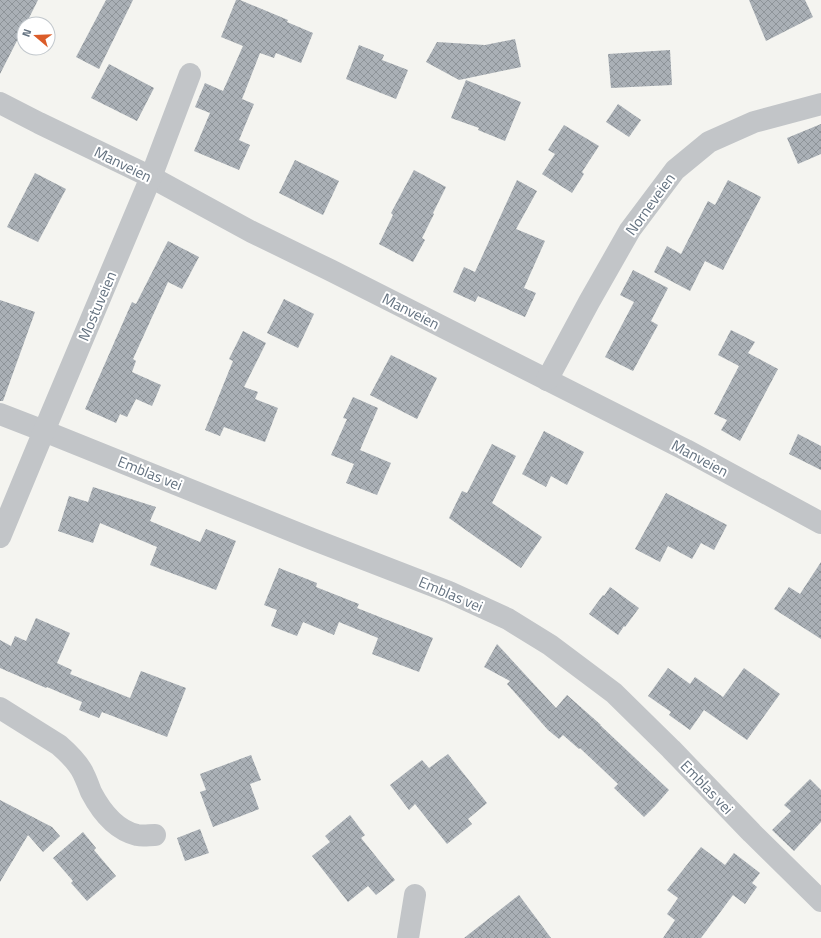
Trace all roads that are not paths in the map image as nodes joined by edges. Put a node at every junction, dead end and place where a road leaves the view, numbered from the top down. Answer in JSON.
{"nodes":[{"id":1,"x":190,"y":74,"type":"dead end"},
{"id":2,"x":0,"y":103,"type":"edge"},
{"id":3,"x":821,"y":104,"type":"edge"},
{"id":4,"x":151,"y":177,"type":"junction"},
{"id":5,"x":547,"y":380,"type":"junction"},
{"id":6,"x":0,"y":414,"type":"edge"},
{"id":7,"x":44,"y":431,"type":"junction"},
{"id":8,"x":821,"y":523,"type":"edge"},
{"id":9,"x":0,"y":536,"type":"edge"},
{"id":10,"x":0,"y":708,"type":"edge"},
{"id":11,"x":155,"y":835,"type":"dead end"},
{"id":12,"x":415,"y":895,"type":"dead end"},
{"id":13,"x":821,"y":902,"type":"edge"},
{"id":14,"x":408,"y":938,"type":"edge"}],
"edges":[{"from":1,"to":4,"type":"street","name":"Mostuveien"},
{"from":2,"to":4,"type":"street","name":"Manveien"},
{"from":3,"to":5,"type":"street","name":"Norneveien"},
{"from":4,"to":5,"type":"street","name":"Manveien"},
{"from":4,"to":7,"type":"street","name":"Mostuveien"},
{"from":5,"to":8,"type":"street","name":"Manveien"},
{"from":6,"to":7,"type":"street","name":"Emblas vei"},
{"from":7,"to":9,"type":"street","name":"Mostuveien"},
{"from":7,"to":13,"type":"street","name":"Emblas vei"},
{"from":10,"to":11,"type":"street"},
{"from":12,"to":14,"type":"street"}]}
